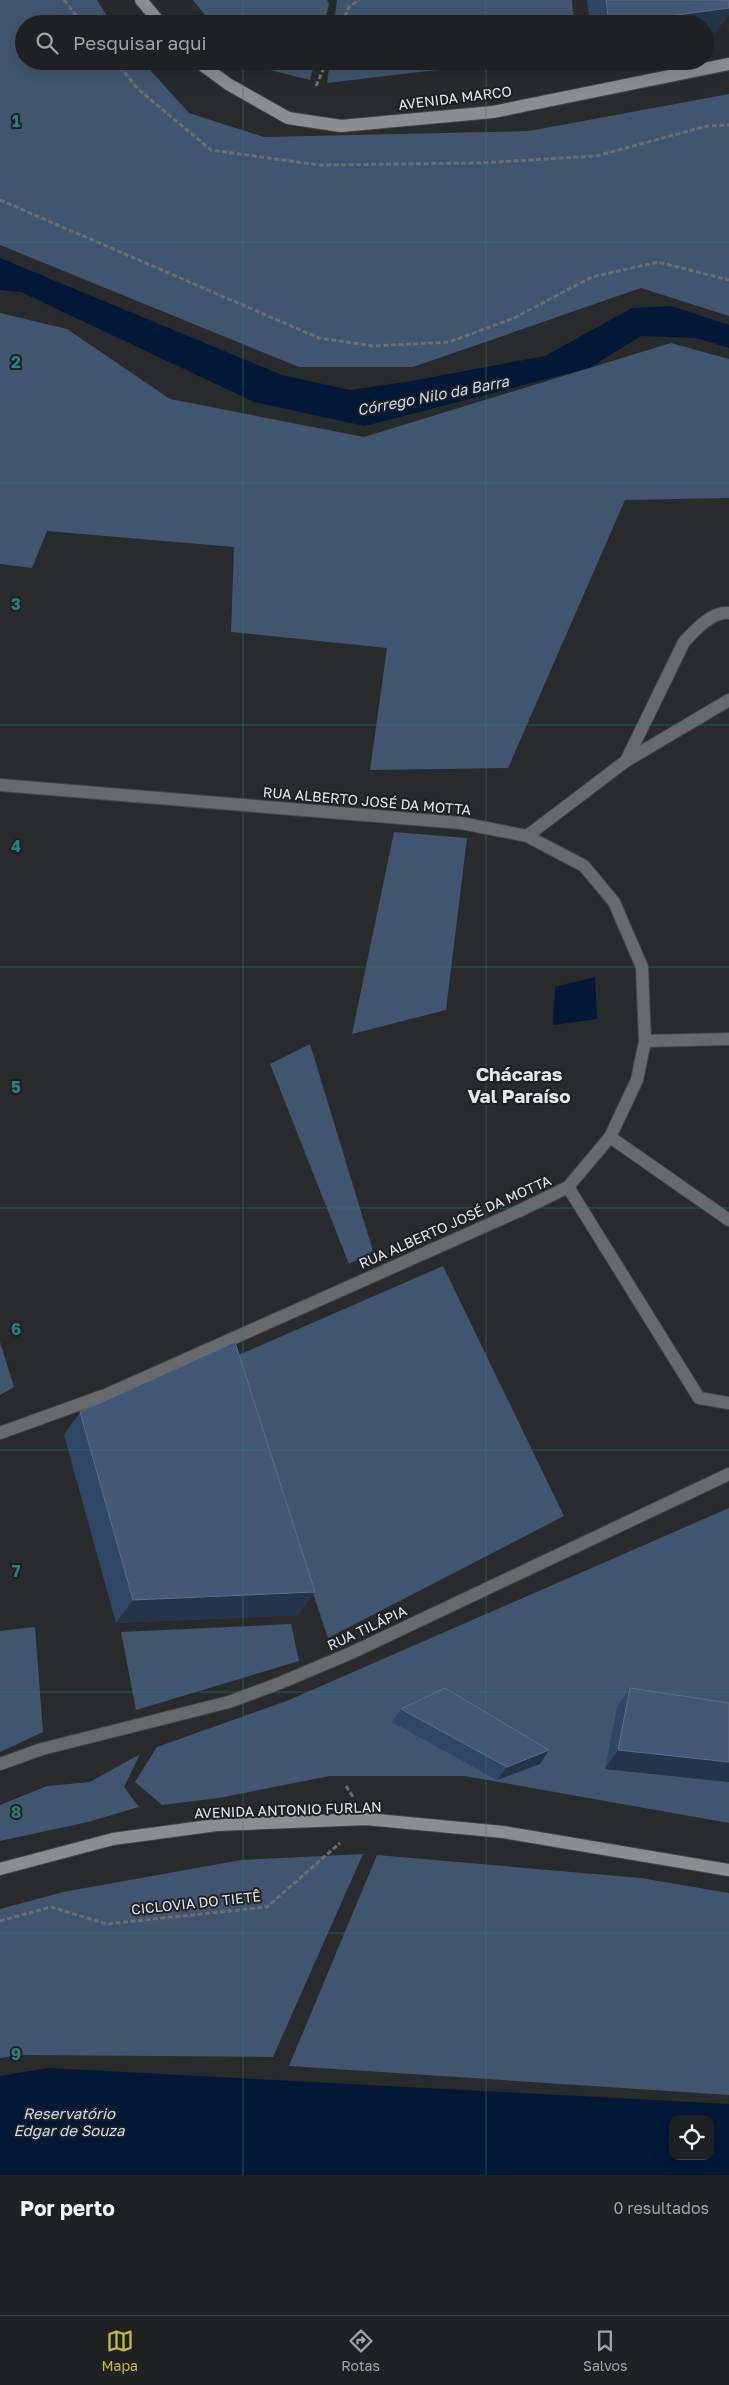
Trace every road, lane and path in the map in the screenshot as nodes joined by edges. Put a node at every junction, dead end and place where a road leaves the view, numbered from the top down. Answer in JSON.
{"nodes":[{"id":1,"x":64,"y":0,"type":"edge"},
{"id":2,"x":141,"y":0,"type":"edge"},
{"id":3,"x":358,"y":0,"type":"edge"},
{"id":4,"x":76,"y":15,"type":"edge"},
{"id":5,"x":154,"y":15,"type":"edge"},
{"id":6,"x":346,"y":15,"type":"edge"},
{"id":7,"x":729,"y":64,"type":"edge"},
{"id":8,"x":714,"y":67,"type":"edge"},
{"id":9,"x":122,"y":70,"type":"edge"},
{"id":10,"x":209,"y":70,"type":"edge"},
{"id":11,"x":323,"y":70,"type":"edge"},
{"id":12,"x":700,"y":70,"type":"edge"},
{"id":13,"x":316,"y":86,"type":"dead end"},
{"id":14,"x":729,"y":125,"type":"edge"},
{"id":15,"x":0,"y":200,"type":"edge"},
{"id":16,"x":729,"y":280,"type":"edge"},
{"id":17,"x":729,"y":613,"type":"edge"},
{"id":18,"x":729,"y":700,"type":"edge"},
{"id":19,"x":626,"y":761,"type":"junction"},
{"id":20,"x":0,"y":785,"type":"edge"},
{"id":21,"x":527,"y":836,"type":"junction"},
{"id":22,"x":729,"y":1038,"type":"edge"},
{"id":23,"x":645,"y":1041,"type":"junction"},
{"id":24,"x":610,"y":1137,"type":"junction"},
{"id":25,"x":568,"y":1187,"type":"junction"},
{"id":26,"x":729,"y":1220,"type":"edge"},
{"id":27,"x":729,"y":1403,"type":"edge"},
{"id":28,"x":0,"y":1433,"type":"edge"},
{"id":29,"x":729,"y":1474,"type":"edge"},
{"id":30,"x":0,"y":1764,"type":"edge"},
{"id":31,"x":366,"y":1819,"type":"junction"},
{"id":32,"x":0,"y":1869,"type":"edge"},
{"id":33,"x":729,"y":1870,"type":"edge"},
{"id":34,"x":0,"y":1921,"type":"edge"}],
"edges":[{"from":1,"to":4,"type":"path"},
{"from":2,"to":5,"type":"main road"},
{"from":3,"to":6,"type":"path"},
{"from":7,"to":8,"type":"main road","name":"AVENIDA MARCO"},
{"from":9,"to":14,"type":"path"},
{"from":10,"to":12,"type":"main road","name":"AVENIDA MARCO"},
{"from":11,"to":13,"type":"path"},
{"from":15,"to":16,"type":"path"},
{"from":17,"to":19,"type":"street"},
{"from":18,"to":19,"type":"street"},
{"from":19,"to":21,"type":"street"},
{"from":20,"to":21,"type":"street","name":"RUA ALBERTO JOSÉ DA MOTTA"},
{"from":21,"to":23,"type":"street","name":"RUA ALBERTO JOSÉ DA MOTTA"},
{"from":22,"to":23,"type":"street"},
{"from":23,"to":24,"type":"street","name":"RUA ALBERTO JOSÉ DA MOTTA"},
{"from":24,"to":25,"type":"street","name":"RUA ALBERTO JOSÉ DA MOTTA"},
{"from":24,"to":26,"type":"street"},
{"from":25,"to":27,"type":"street"},
{"from":25,"to":28,"type":"street","name":"RUA ALBERTO JOSÉ DA MOTTA"},
{"from":29,"to":30,"type":"street","name":"RUA TILÁPIA"},
{"from":31,"to":32,"type":"main road","name":"AVENIDA ANTONIO FURLAN"},
{"from":31,"to":33,"type":"main road","name":"AVENIDA ANTONIO FURLAN"},
{"from":31,"to":34,"type":"path","name":"CICLOVIA DO TIETÊ"}]}
